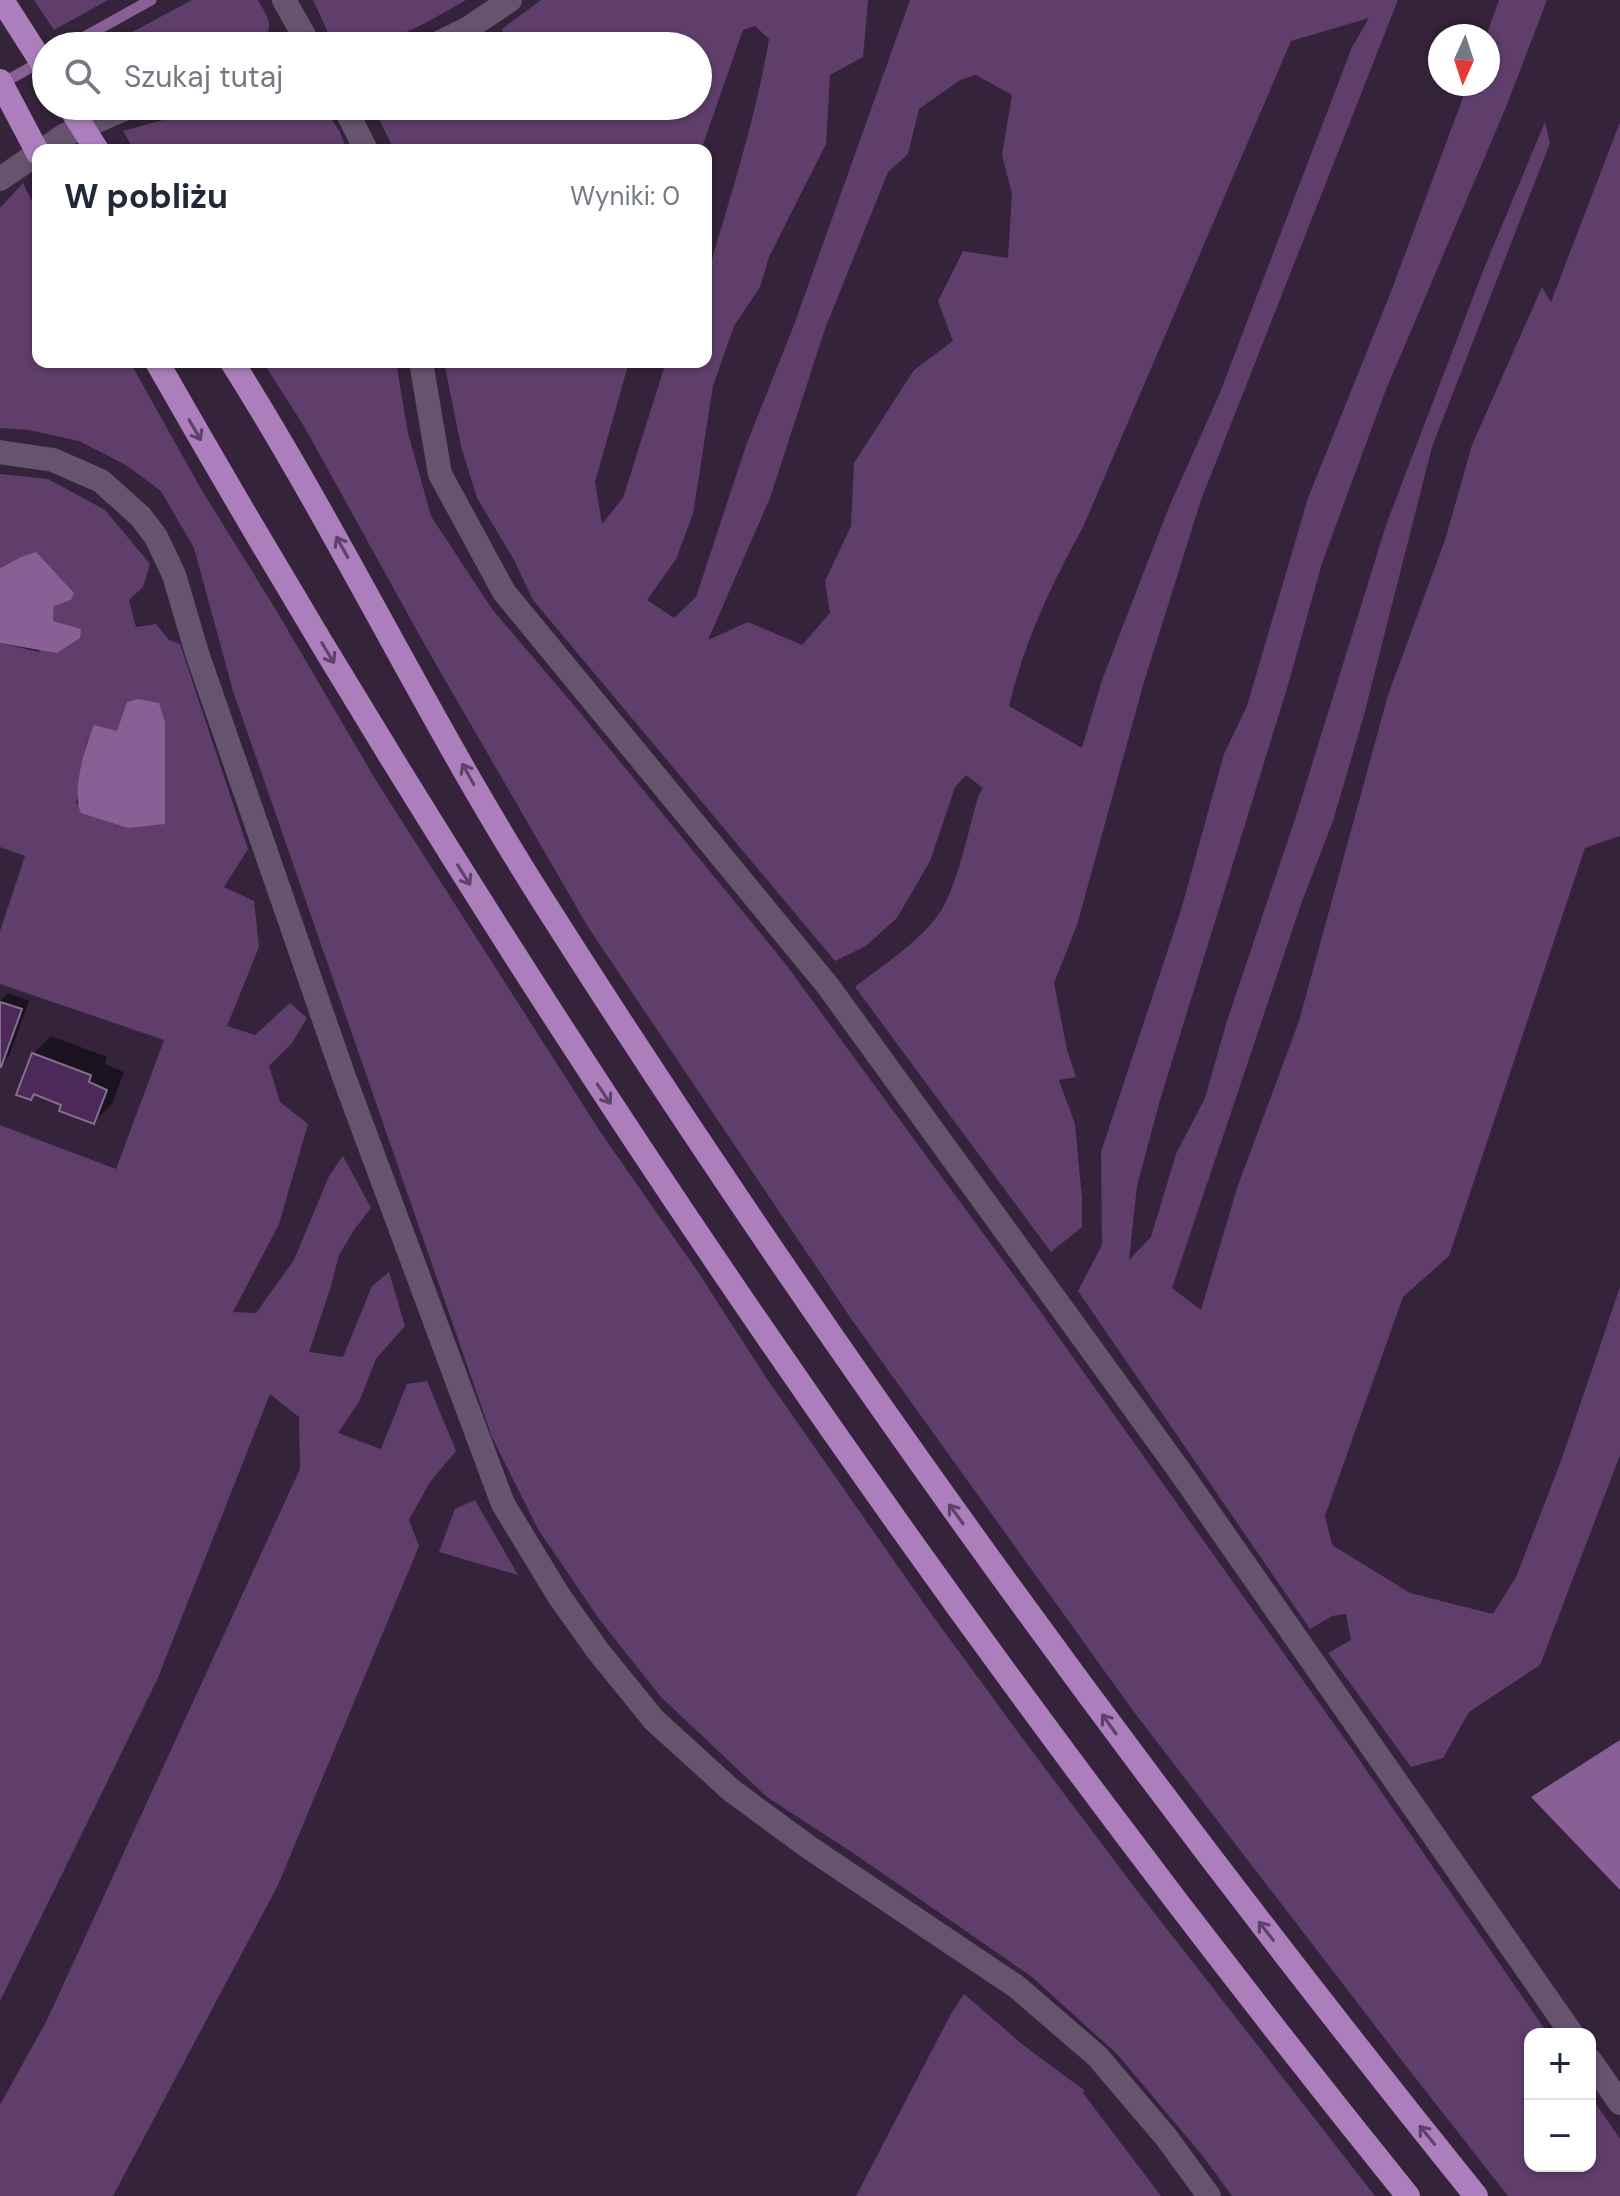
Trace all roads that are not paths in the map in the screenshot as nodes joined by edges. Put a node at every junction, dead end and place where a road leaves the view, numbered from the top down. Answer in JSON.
{"nodes":[{"id":1,"x":284,"y":0,"type":"edge"},
{"id":2,"x":510,"y":0,"type":"edge"},
{"id":3,"x":8,"y":10,"type":"edge"},
{"id":4,"x":302,"y":32,"type":"edge"},
{"id":5,"x":461,"y":32,"type":"edge"},
{"id":6,"x":32,"y":47,"type":"edge"},
{"id":7,"x":0,"y":81,"type":"edge"},
{"id":8,"x":78,"y":120,"type":"edge"},
{"id":9,"x":99,"y":120,"type":"edge"},
{"id":10,"x":351,"y":120,"type":"edge"},
{"id":11,"x":35,"y":144,"type":"edge"},
{"id":12,"x":52,"y":144,"type":"edge"},
{"id":13,"x":93,"y":144,"type":"edge"},
{"id":14,"x":363,"y":144,"type":"edge"},
{"id":15,"x":32,"y":157,"type":"edge"},
{"id":16,"x":0,"y":179,"type":"edge"},
{"id":17,"x":160,"y":368,"type":"edge"},
{"id":18,"x":236,"y":368,"type":"edge"},
{"id":19,"x":422,"y":368,"type":"edge"},
{"id":20,"x":0,"y":452,"type":"edge"},
{"id":21,"x":1568,"y":2028,"type":"edge"},
{"id":22,"x":1596,"y":2069,"type":"edge"},
{"id":23,"x":1620,"y":2103,"type":"edge"},
{"id":24,"x":1209,"y":2196,"type":"edge"},
{"id":25,"x":1408,"y":2196,"type":"edge"},
{"id":26,"x":1476,"y":2196,"type":"edge"}],
"edges":[{"from":1,"to":4,"type":"street"},
{"from":2,"to":5,"type":"street"},
{"from":3,"to":6,"type":"main road"},
{"from":7,"to":11,"type":"main road"},
{"from":8,"to":13,"type":"main road"},
{"from":9,"to":12,"type":"street"},
{"from":10,"to":14,"type":"street"},
{"from":15,"to":16,"type":"street"},
{"from":17,"to":25,"type":"main road","one_way":true},
{"from":26,"to":18,"type":"main road","one_way":true},
{"from":19,"to":21,"type":"street"},
{"from":20,"to":24,"type":"street"},
{"from":22,"to":23,"type":"street"}]}
